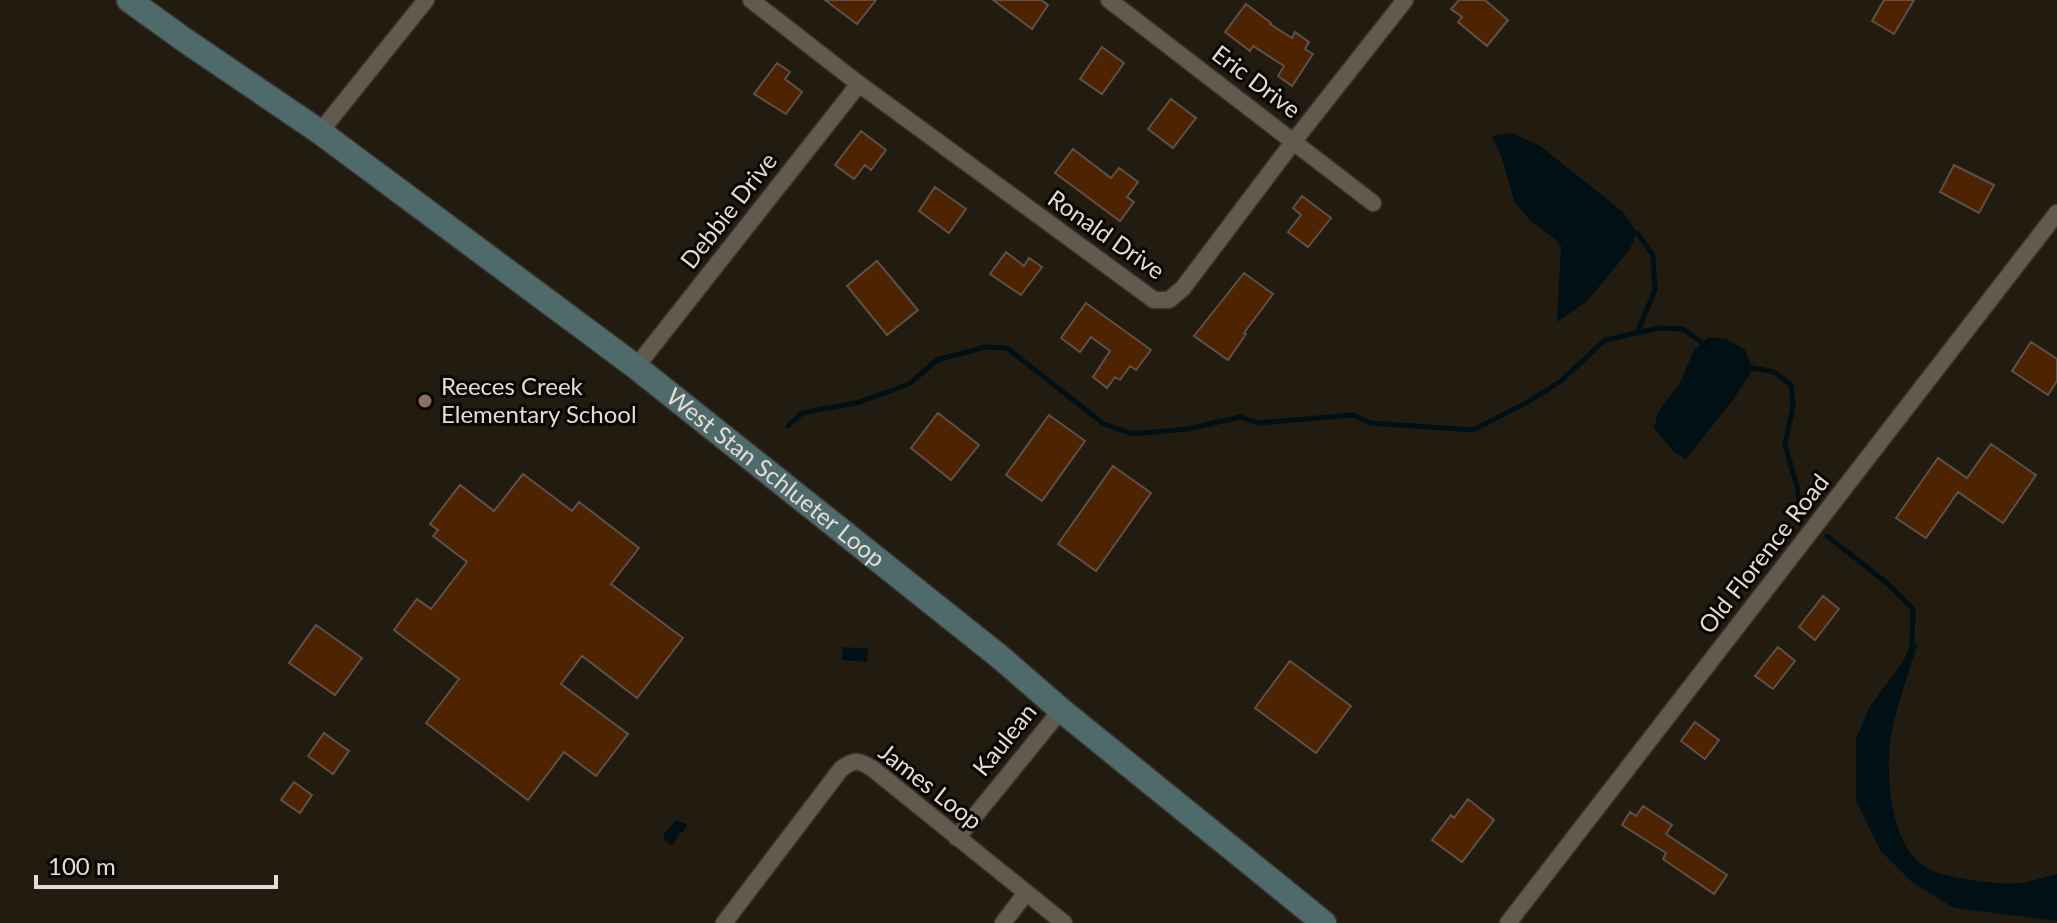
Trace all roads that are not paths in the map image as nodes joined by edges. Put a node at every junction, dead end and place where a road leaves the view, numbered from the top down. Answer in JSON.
{"nodes":[{"id":1,"x":129,"y":0,"type":"edge"},
{"id":2,"x":426,"y":0,"type":"edge"},
{"id":3,"x":751,"y":0,"type":"edge"},
{"id":4,"x":1109,"y":0,"type":"edge"},
{"id":5,"x":1405,"y":0,"type":"edge"},
{"id":6,"x":859,"y":84,"type":"junction"},
{"id":7,"x":320,"y":132,"type":"junction"},
{"id":8,"x":1294,"y":141,"type":"junction"},
{"id":9,"x":1373,"y":203,"type":"dead end"},
{"id":10,"x":2057,"y":213,"type":"edge"},
{"id":11,"x":636,"y":367,"type":"junction"},
{"id":12,"x":1061,"y":710,"type":"junction"},
{"id":13,"x":957,"y":838,"type":"junction"},
{"id":14,"x":1026,"y":893,"type":"junction"},
{"id":15,"x":724,"y":923,"type":"edge"},
{"id":16,"x":1003,"y":923,"type":"edge"},
{"id":17,"x":1064,"y":923,"type":"edge"},
{"id":18,"x":1324,"y":923,"type":"edge"},
{"id":19,"x":1508,"y":923,"type":"edge"}],
"edges":[{"from":1,"to":7,"type":"main road","name":"West Stan Schlueter Loop"},
{"from":2,"to":7,"type":"street"},
{"from":3,"to":6,"type":"street","name":"Ronald Drive"},
{"from":4,"to":8,"type":"street","name":"Eric Drive"},
{"from":5,"to":8,"type":"street","name":"Ronald Drive"},
{"from":6,"to":8,"type":"street","name":"Ronald Drive"},
{"from":6,"to":11,"type":"street","name":"Debbie Drive"},
{"from":7,"to":11,"type":"main road","name":"West Stan Schlueter Loop"},
{"from":8,"to":9,"type":"street","name":"Eric Drive"},
{"from":10,"to":19,"type":"street","name":"Old Florence Road"},
{"from":11,"to":12,"type":"main road","name":"West Stan Schlueter Loop"},
{"from":12,"to":13,"type":"street","name":"Kaulean"},
{"from":12,"to":18,"type":"main road","name":"West Stan Schlueter Loop"},
{"from":13,"to":14,"type":"street","name":"James Loop"},
{"from":13,"to":15,"type":"street","name":"James Loop"},
{"from":14,"to":16,"type":"street"},
{"from":14,"to":17,"type":"street","name":"James Loop"}]}
